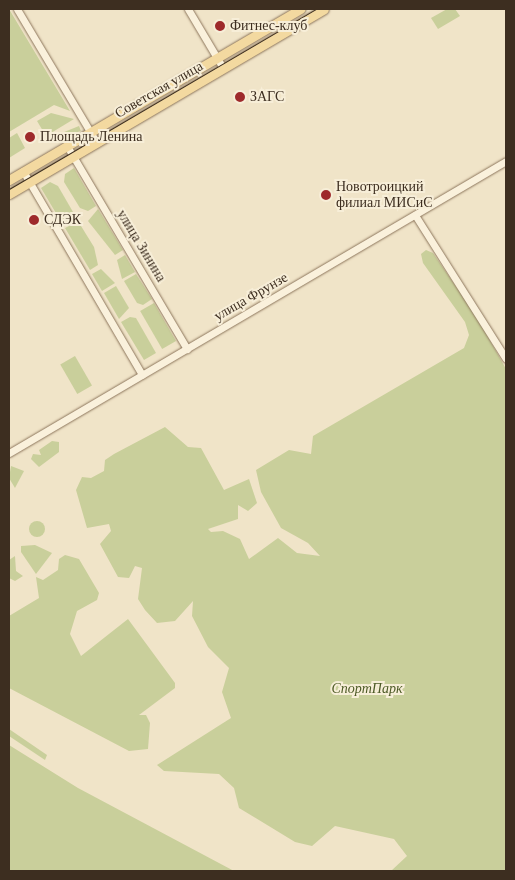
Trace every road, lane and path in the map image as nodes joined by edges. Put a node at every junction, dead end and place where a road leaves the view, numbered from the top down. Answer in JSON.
{"nodes":[{"id":1,"x":17,"y":9,"type":"edge"},
{"id":2,"x":188,"y":9,"type":"edge"},
{"id":3,"x":301,"y":9,"type":"edge"},
{"id":4,"x":324,"y":9,"type":"edge"},
{"id":5,"x":217,"y":58,"type":"junction"},
{"id":6,"x":223,"y":68,"type":"junction"},
{"id":7,"x":90,"y":132,"type":"junction"},
{"id":8,"x":97,"y":143,"type":"junction"},
{"id":9,"x":67,"y":146,"type":"junction"},
{"id":10,"x":74,"y":156,"type":"junction"},
{"id":11,"x":506,"y":162,"type":"edge"},
{"id":12,"x":24,"y":171,"type":"junction"},
{"id":13,"x":9,"y":180,"type":"edge"},
{"id":14,"x":30,"y":182,"type":"junction"},
{"id":15,"x":9,"y":194,"type":"edge"},
{"id":16,"x":415,"y":215,"type":"junction"},
{"id":17,"x":187,"y":349,"type":"junction"},
{"id":18,"x":506,"y":359,"type":"edge"},
{"id":19,"x":142,"y":375,"type":"junction"},
{"id":20,"x":9,"y":453,"type":"edge"}],
"edges":[{"from":1,"to":7,"type":"street"},
{"from":2,"to":5,"type":"street"},
{"from":3,"to":5,"type":"main road","name":"Советская улица"},
{"from":4,"to":6,"type":"main road","name":"Советская улица"},
{"from":5,"to":6,"type":"street"},
{"from":5,"to":7,"type":"main road","name":"Советская улица"},
{"from":6,"to":8,"type":"main road","name":"Советская улица"},
{"from":7,"to":8,"type":"street"},
{"from":7,"to":9,"type":"main road","name":"Советская улица"},
{"from":8,"to":10,"type":"main road","name":"Советская улица"},
{"from":9,"to":10,"type":"street","name":"улица Зинина"},
{"from":9,"to":12,"type":"main road","name":"Советская улица"},
{"from":10,"to":14,"type":"main road","name":"Советская улица"},
{"from":10,"to":17,"type":"street","name":"улица Зинина"},
{"from":11,"to":16,"type":"street","name":"улица Фрунзе"},
{"from":12,"to":13,"type":"main road","name":"Советская улица"},
{"from":12,"to":14,"type":"street"},
{"from":14,"to":15,"type":"main road","name":"Советская улица"},
{"from":14,"to":19,"type":"street"},
{"from":16,"to":17,"type":"street","name":"улица Фрунзе"},
{"from":16,"to":18,"type":"street"},
{"from":17,"to":19,"type":"street","name":"улица Фрунзе"},
{"from":19,"to":20,"type":"street","name":"улица Фрунзе"}]}
